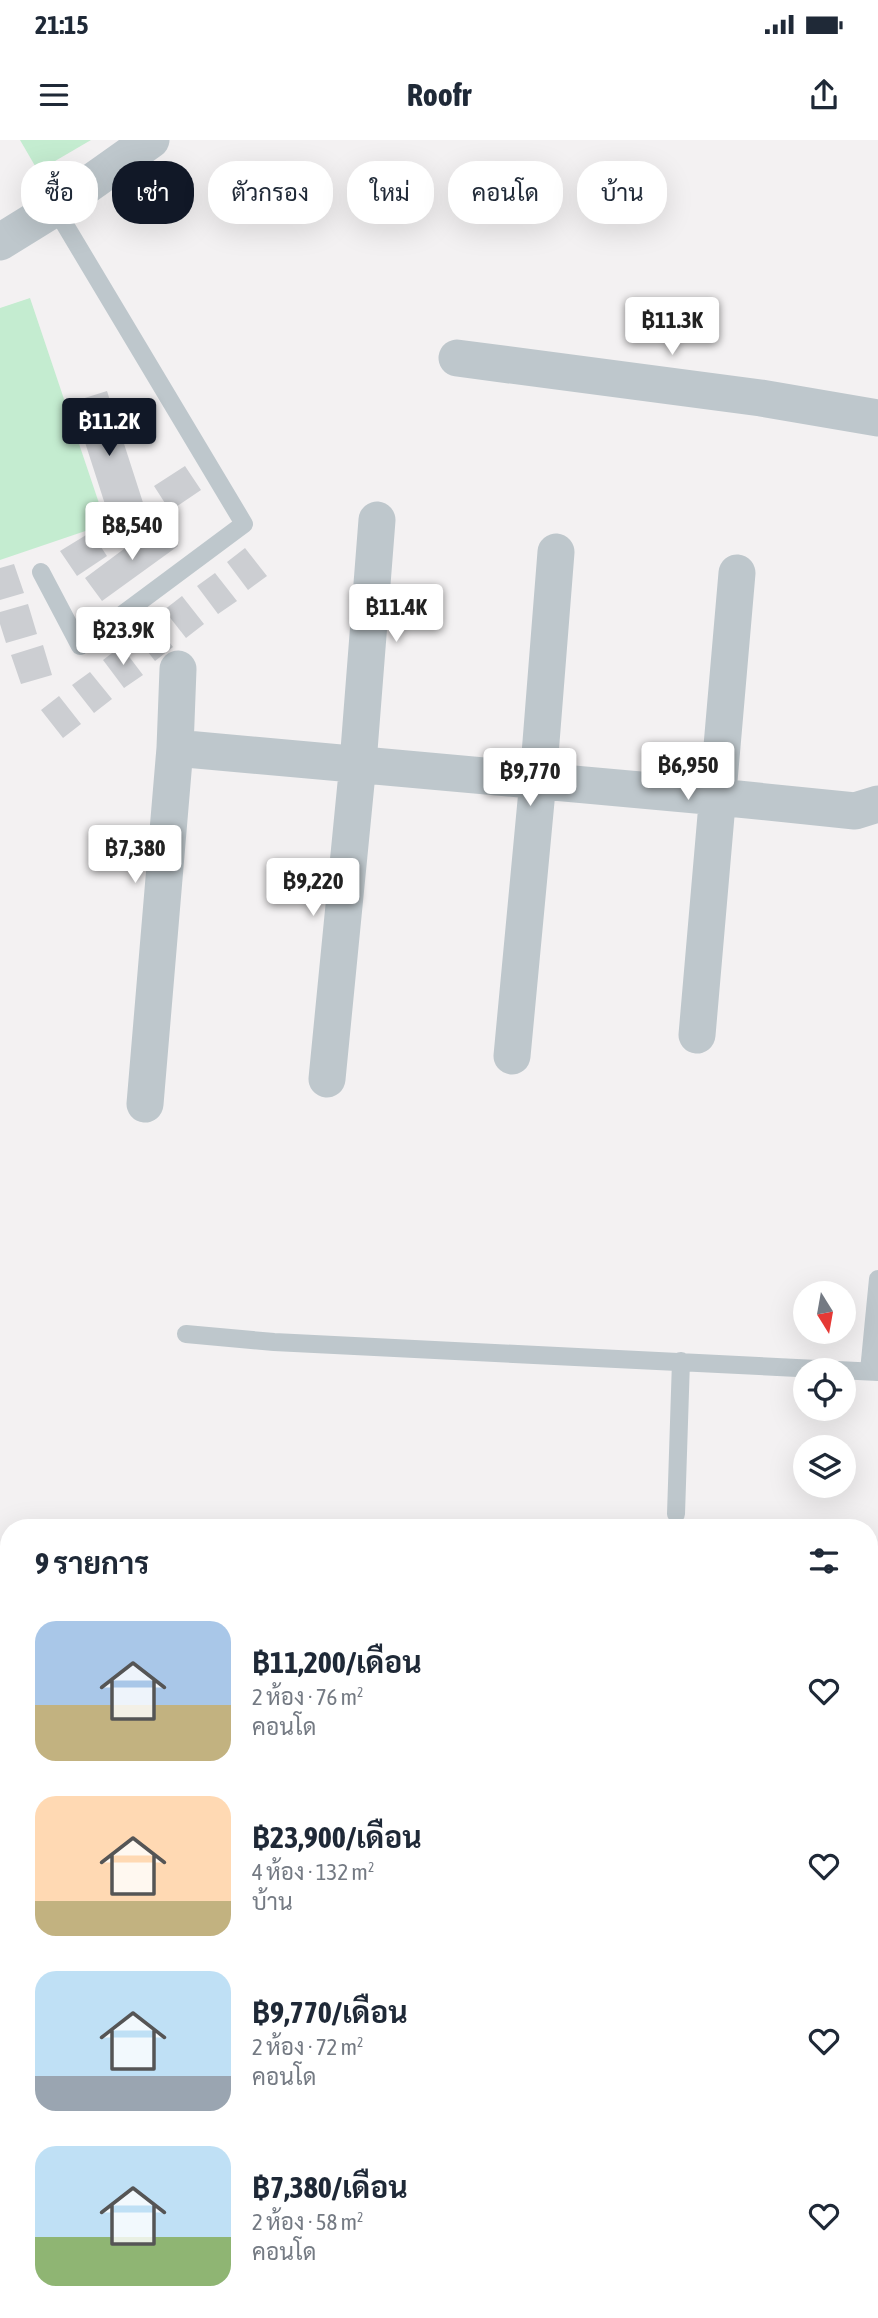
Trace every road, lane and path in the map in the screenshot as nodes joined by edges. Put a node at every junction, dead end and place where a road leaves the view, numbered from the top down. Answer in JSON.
{"nodes":[{"id":1,"x":151,"y":140,"type":"edge"},
{"id":2,"x":98,"y":178,"type":"edge"},
{"id":3,"x":29,"y":224,"type":"edge"},
{"id":4,"x":65,"y":224,"type":"edge"},
{"id":5,"x":0,"y":242,"type":"edge"},
{"id":6,"x":457,"y":358,"type":"dead end"},
{"id":7,"x":878,"y":418,"type":"edge"},
{"id":8,"x":377,"y":520,"type":"dead end"},
{"id":9,"x":556,"y":552,"type":"dead end"},
{"id":10,"x":41,"y":572,"type":"dead end"},
{"id":11,"x":737,"y":573,"type":"dead end"},
{"id":12,"x":178,"y":669,"type":"dead end"},
{"id":13,"x":175,"y":748,"type":"junction"},
{"id":14,"x":358,"y":763,"type":"junction"},
{"id":15,"x":538,"y":780,"type":"junction"},
{"id":16,"x":718,"y":797,"type":"junction"},
{"id":17,"x":878,"y":804,"type":"edge"},
{"id":18,"x":697,"y":1035,"type":"dead end"},
{"id":19,"x":512,"y":1056,"type":"dead end"},
{"id":20,"x":327,"y":1079,"type":"dead end"},
{"id":21,"x":145,"y":1104,"type":"dead end"},
{"id":22,"x":878,"y":1279,"type":"edge"},
{"id":23,"x":186,"y":1334,"type":"dead end"},
{"id":24,"x":681,"y":1361,"type":"junction"},
{"id":25,"x":873,"y":1371,"type":"edge"},
{"id":26,"x":676,"y":1514,"type":"dead end"}],
"edges":[{"from":1,"to":2,"type":"street"},
{"from":3,"to":5,"type":"street"},
{"from":4,"to":10,"type":"lane"},
{"from":6,"to":7,"type":"street"},
{"from":8,"to":14,"type":"street"},
{"from":9,"to":15,"type":"street"},
{"from":11,"to":16,"type":"street"},
{"from":12,"to":13,"type":"street"},
{"from":13,"to":14,"type":"street"},
{"from":13,"to":21,"type":"street"},
{"from":14,"to":15,"type":"street"},
{"from":14,"to":20,"type":"street"},
{"from":15,"to":16,"type":"street"},
{"from":15,"to":19,"type":"street"},
{"from":16,"to":17,"type":"street"},
{"from":16,"to":18,"type":"street"},
{"from":22,"to":25,"type":"lane"},
{"from":23,"to":24,"type":"lane"},
{"from":24,"to":25,"type":"lane"},
{"from":24,"to":26,"type":"lane"}]}
